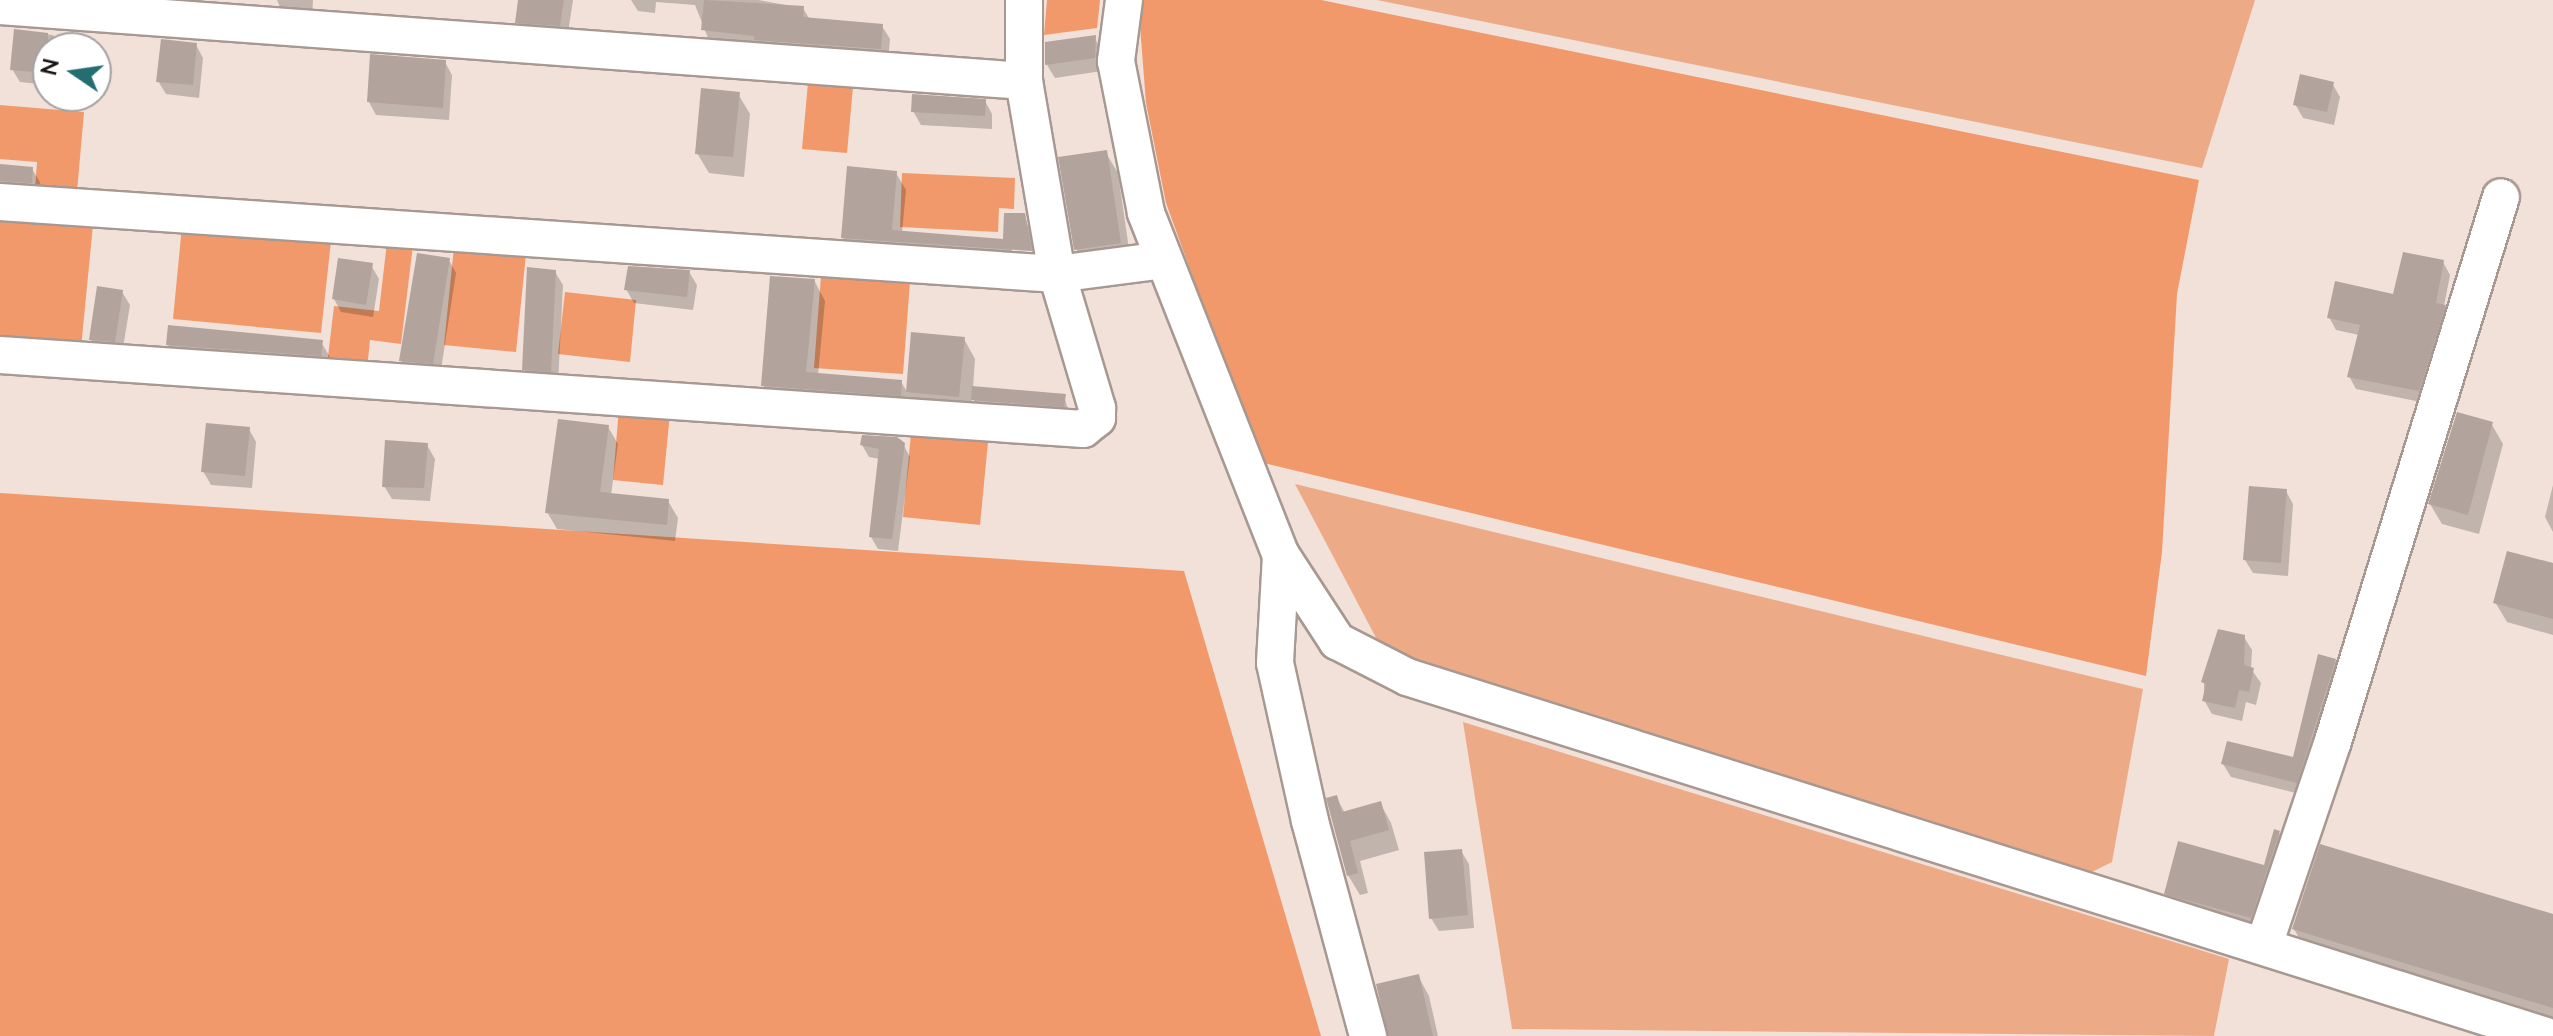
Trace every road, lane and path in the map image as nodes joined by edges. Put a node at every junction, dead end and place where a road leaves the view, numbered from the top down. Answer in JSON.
{"nodes":[{"id":1,"x":1024,"y":0,"type":"edge"},
{"id":2,"x":1124,"y":0,"type":"edge"},
{"id":3,"x":0,"y":6,"type":"edge"},
{"id":4,"x":1024,"y":81,"type":"junction"},
{"id":5,"x":2501,"y":197,"type":"dead end"},
{"id":6,"x":0,"y":202,"type":"edge"},
{"id":7,"x":1163,"y":260,"type":"junction"},
{"id":8,"x":1057,"y":274,"type":"junction"},
{"id":9,"x":0,"y":355,"type":"edge"},
{"id":10,"x":1281,"y":555,"type":"junction"},
{"id":11,"x":2264,"y":945,"type":"junction"},
{"id":12,"x":1368,"y":1036,"type":"edge"},
{"id":13,"x":2546,"y":1036,"type":"edge"}],
"edges":[{"from":1,"to":4,"type":"lane"},
{"from":2,"to":7,"type":"lane"},
{"from":3,"to":4,"type":"lane"},
{"from":4,"to":8,"type":"lane"},
{"from":5,"to":11,"type":"lane"},
{"from":6,"to":8,"type":"lane"},
{"from":7,"to":8,"type":"lane"},
{"from":7,"to":10,"type":"lane"},
{"from":8,"to":9,"type":"lane"},
{"from":10,"to":11,"type":"lane"},
{"from":10,"to":12,"type":"lane"},
{"from":11,"to":13,"type":"lane"}]}
